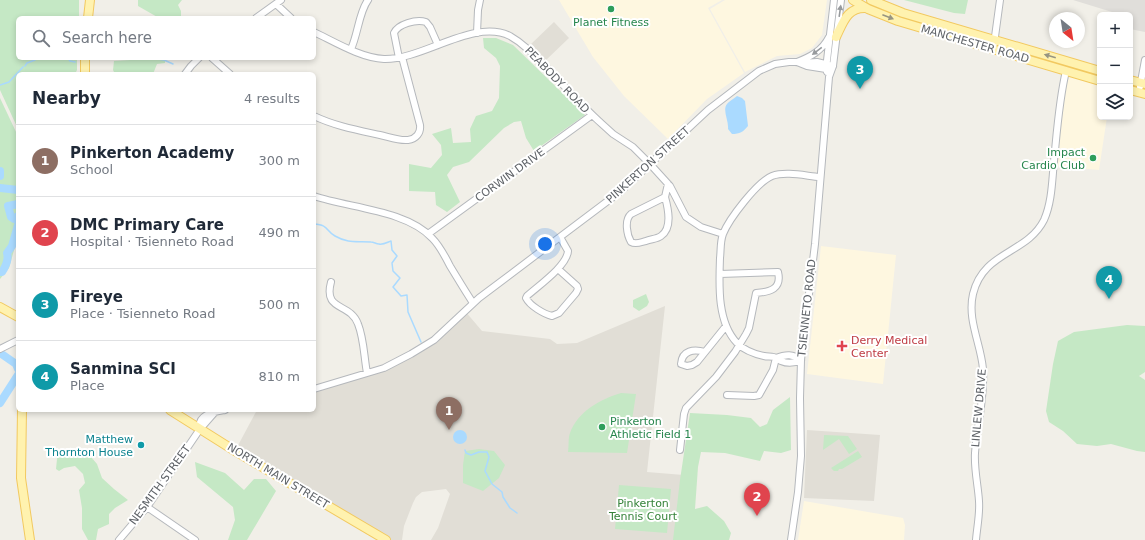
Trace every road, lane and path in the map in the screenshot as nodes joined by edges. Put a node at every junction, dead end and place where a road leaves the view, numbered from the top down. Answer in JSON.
{"nodes":[{"id":1,"x":90,"y":0,"type":"edge"},
{"id":2,"x":368,"y":0,"type":"edge"},
{"id":3,"x":480,"y":0,"type":"edge"},
{"id":4,"x":834,"y":0,"type":"edge"},
{"id":5,"x":841,"y":0,"type":"edge"},
{"id":6,"x":853,"y":0,"type":"edge"},
{"id":7,"x":871,"y":0,"type":"edge"},
{"id":8,"x":1000,"y":0,"type":"edge"},
{"id":9,"x":279,"y":2,"type":"edge"},
{"id":10,"x":881,"y":3,"type":"edge"},
{"id":11,"x":868,"y":8,"type":"junction"},
{"id":12,"x":88,"y":16,"type":"edge"},
{"id":13,"x":259,"y":16,"type":"edge"},
{"id":14,"x":290,"y":16,"type":"edge"},
{"id":15,"x":316,"y":33,"type":"edge"},
{"id":16,"x":477,"y":33,"type":"junction"},
{"id":17,"x":833,"y":36,"type":"junction"},
{"id":18,"x":994,"y":40,"type":"junction"},
{"id":19,"x":438,"y":45,"type":"junction"},
{"id":20,"x":351,"y":49,"type":"junction"},
{"id":21,"x":993,"y":49,"type":"junction"},
{"id":22,"x":401,"y":58,"type":"junction"},
{"id":23,"x":85,"y":60,"type":"edge"},
{"id":24,"x":197,"y":60,"type":"edge"},
{"id":25,"x":214,"y":60,"type":"edge"},
{"id":26,"x":1145,"y":60,"type":"edge"},
{"id":27,"x":799,"y":62,"type":"junction"},
{"id":28,"x":829,"y":66,"type":"junction"},
{"id":29,"x":1097,"y":70,"type":"edge"},
{"id":30,"x":1066,"y":71,"type":"junction"},
{"id":31,"x":85,"y":72,"type":"edge"},
{"id":32,"x":187,"y":72,"type":"edge"},
{"id":33,"x":228,"y":72,"type":"edge"},
{"id":34,"x":1097,"y":80,"type":"edge"},
{"id":35,"x":1133,"y":81,"type":"edge"},
{"id":36,"x":1143,"y":84,"type":"edge"},
{"id":37,"x":1142,"y":94,"type":"edge"},
{"id":38,"x":592,"y":115,"type":"junction"},
{"id":39,"x":316,"y":117,"type":"edge"},
{"id":40,"x":650,"y":164,"type":"junction"},
{"id":41,"x":820,"y":177,"type":"junction"},
{"id":42,"x":668,"y":184,"type":"junction"},
{"id":43,"x":316,"y":197,"type":"edge"},
{"id":44,"x":665,"y":197,"type":"junction"},
{"id":45,"x":428,"y":234,"type":"junction"},
{"id":46,"x":723,"y":234,"type":"junction"},
{"id":47,"x":560,"y":237,"type":"junction"},
{"id":48,"x":558,"y":269,"type":"junction"},
{"id":49,"x":720,"y":274,"type":"junction"},
{"id":50,"x":331,"y":282,"type":"dead end"},
{"id":51,"x":473,"y":303,"type":"junction"},
{"id":52,"x":0,"y":307,"type":"edge"},
{"id":53,"x":16,"y":316,"type":"edge"},
{"id":54,"x":726,"y":326,"type":"junction"},
{"id":55,"x":16,"y":341,"type":"edge"},
{"id":56,"x":739,"y":345,"type":"junction"},
{"id":57,"x":0,"y":349,"type":"edge"},
{"id":58,"x":705,"y":352,"type":"dead end"},
{"id":59,"x":776,"y":358,"type":"junction"},
{"id":60,"x":802,"y":360,"type":"junction"},
{"id":61,"x":367,"y":373,"type":"junction"},
{"id":62,"x":316,"y":388,"type":"edge"},
{"id":63,"x":727,"y":395,"type":"dead end"},
{"id":64,"x":22,"y":412,"type":"edge"},
{"id":65,"x":173,"y":412,"type":"edge"},
{"id":66,"x":213,"y":412,"type":"edge"},
{"id":67,"x":200,"y":429,"type":"junction"},
{"id":68,"x":680,"y":450,"type":"dead end"},
{"id":69,"x":147,"y":507,"type":"junction"},
{"id":70,"x":30,"y":540,"type":"edge"},
{"id":71,"x":119,"y":540,"type":"edge"},
{"id":72,"x":195,"y":540,"type":"edge"},
{"id":73,"x":386,"y":540,"type":"edge"},
{"id":74,"x":791,"y":540,"type":"edge"},
{"id":75,"x":976,"y":540,"type":"edge"}],
"edges":[{"from":1,"to":12,"type":"main road"},
{"from":2,"to":20,"type":"street"},
{"from":3,"to":16,"type":"street"},
{"from":4,"to":17,"type":"street","name":"TSIENNETO ROAD"},
{"from":17,"to":5,"type":"street","name":"TSIENNETO ROAD","one_way":true},
{"from":6,"to":11,"type":"main road","name":"MANCHESTER ROAD"},
{"from":7,"to":10,"type":"main road","name":"MANCHESTER ROAD"},
{"from":8,"to":18,"type":"street"},
{"from":9,"to":13,"type":"street"},
{"from":9,"to":14,"type":"street"},
{"from":10,"to":18,"type":"main road","name":"MANCHESTER ROAD"},
{"from":11,"to":17,"type":"main road"},
{"from":11,"to":21,"type":"main road","name":"MANCHESTER ROAD","one_way":true},
{"from":15,"to":20,"type":"street","name":"PEABODY ROAD"},
{"from":16,"to":19,"type":"street","name":"PEABODY ROAD"},
{"from":16,"to":38,"type":"street","name":"PEABODY ROAD"},
{"from":17,"to":27,"type":"street","one_way":true},
{"from":17,"to":28,"type":"street","name":"TSIENNETO ROAD"},
{"from":18,"to":21,"type":"street"},
{"from":29,"to":18,"type":"main road","name":"MANCHESTER ROAD","one_way":true},
{"from":19,"to":22,"type":"street","name":"PEABODY ROAD"},
{"from":19,"to":22,"type":"street"},
{"from":20,"to":22,"type":"street","name":"PEABODY ROAD"},
{"from":21,"to":30,"type":"main road","name":"MANCHESTER ROAD"},
{"from":22,"to":39,"type":"street"},
{"from":23,"to":31,"type":"main road"},
{"from":24,"to":32,"type":"street"},
{"from":25,"to":33,"type":"street"},
{"from":26,"to":36,"type":"street"},
{"from":27,"to":28,"type":"street","name":"PINKERTON STREET"},
{"from":27,"to":40,"type":"street","name":"PINKERTON STREET"},
{"from":28,"to":41,"type":"street","name":"TSIENNETO ROAD"},
{"from":30,"to":34,"type":"main road","name":"MANCHESTER ROAD"},
{"from":30,"to":75,"type":"street","name":"LINLEW DRIVE"},
{"from":35,"to":36,"type":"main road"},
{"from":36,"to":37,"type":"street"},
{"from":38,"to":40,"type":"street","name":"PEABODY ROAD"},
{"from":38,"to":45,"type":"street","name":"CORWIN DRIVE"},
{"from":40,"to":42,"type":"street","name":"PEABODY ROAD"},
{"from":40,"to":47,"type":"street","name":"PINKERTON STREET"},
{"from":41,"to":46,"type":"street"},
{"from":41,"to":60,"type":"street","name":"TSIENNETO ROAD"},
{"from":42,"to":44,"type":"street"},
{"from":42,"to":46,"type":"street","name":"PEABODY ROAD"},
{"from":43,"to":45,"type":"street"},
{"from":44,"to":44,"type":"street"},
{"from":45,"to":51,"type":"street"},
{"from":46,"to":49,"type":"street"},
{"from":47,"to":48,"type":"street"},
{"from":47,"to":51,"type":"street","name":"PINKERTON STREET"},
{"from":48,"to":48,"type":"street"},
{"from":49,"to":54,"type":"street"},
{"from":49,"to":56,"type":"street"},
{"from":50,"to":61,"type":"street"},
{"from":51,"to":61,"type":"street","name":"PINKERTON STREET"},
{"from":52,"to":53,"type":"main road"},
{"from":54,"to":56,"type":"street"},
{"from":54,"to":58,"type":"street"},
{"from":55,"to":57,"type":"street"},
{"from":56,"to":59,"type":"street"},
{"from":56,"to":68,"type":"street"},
{"from":59,"to":60,"type":"street"},
{"from":59,"to":63,"type":"street"},
{"from":60,"to":74,"type":"street","name":"TSIENNETO ROAD"},
{"from":61,"to":62,"type":"street","name":"PINKERTON STREET"},
{"from":64,"to":70,"type":"main road"},
{"from":65,"to":67,"type":"main road","name":"NORTH MAIN STREET"},
{"from":66,"to":67,"type":"street"},
{"from":67,"to":69,"type":"street","name":"NESMITH STREET"},
{"from":67,"to":73,"type":"main road","name":"NORTH MAIN STREET"},
{"from":69,"to":71,"type":"street","name":"NESMITH STREET"},
{"from":69,"to":72,"type":"street"}]}
